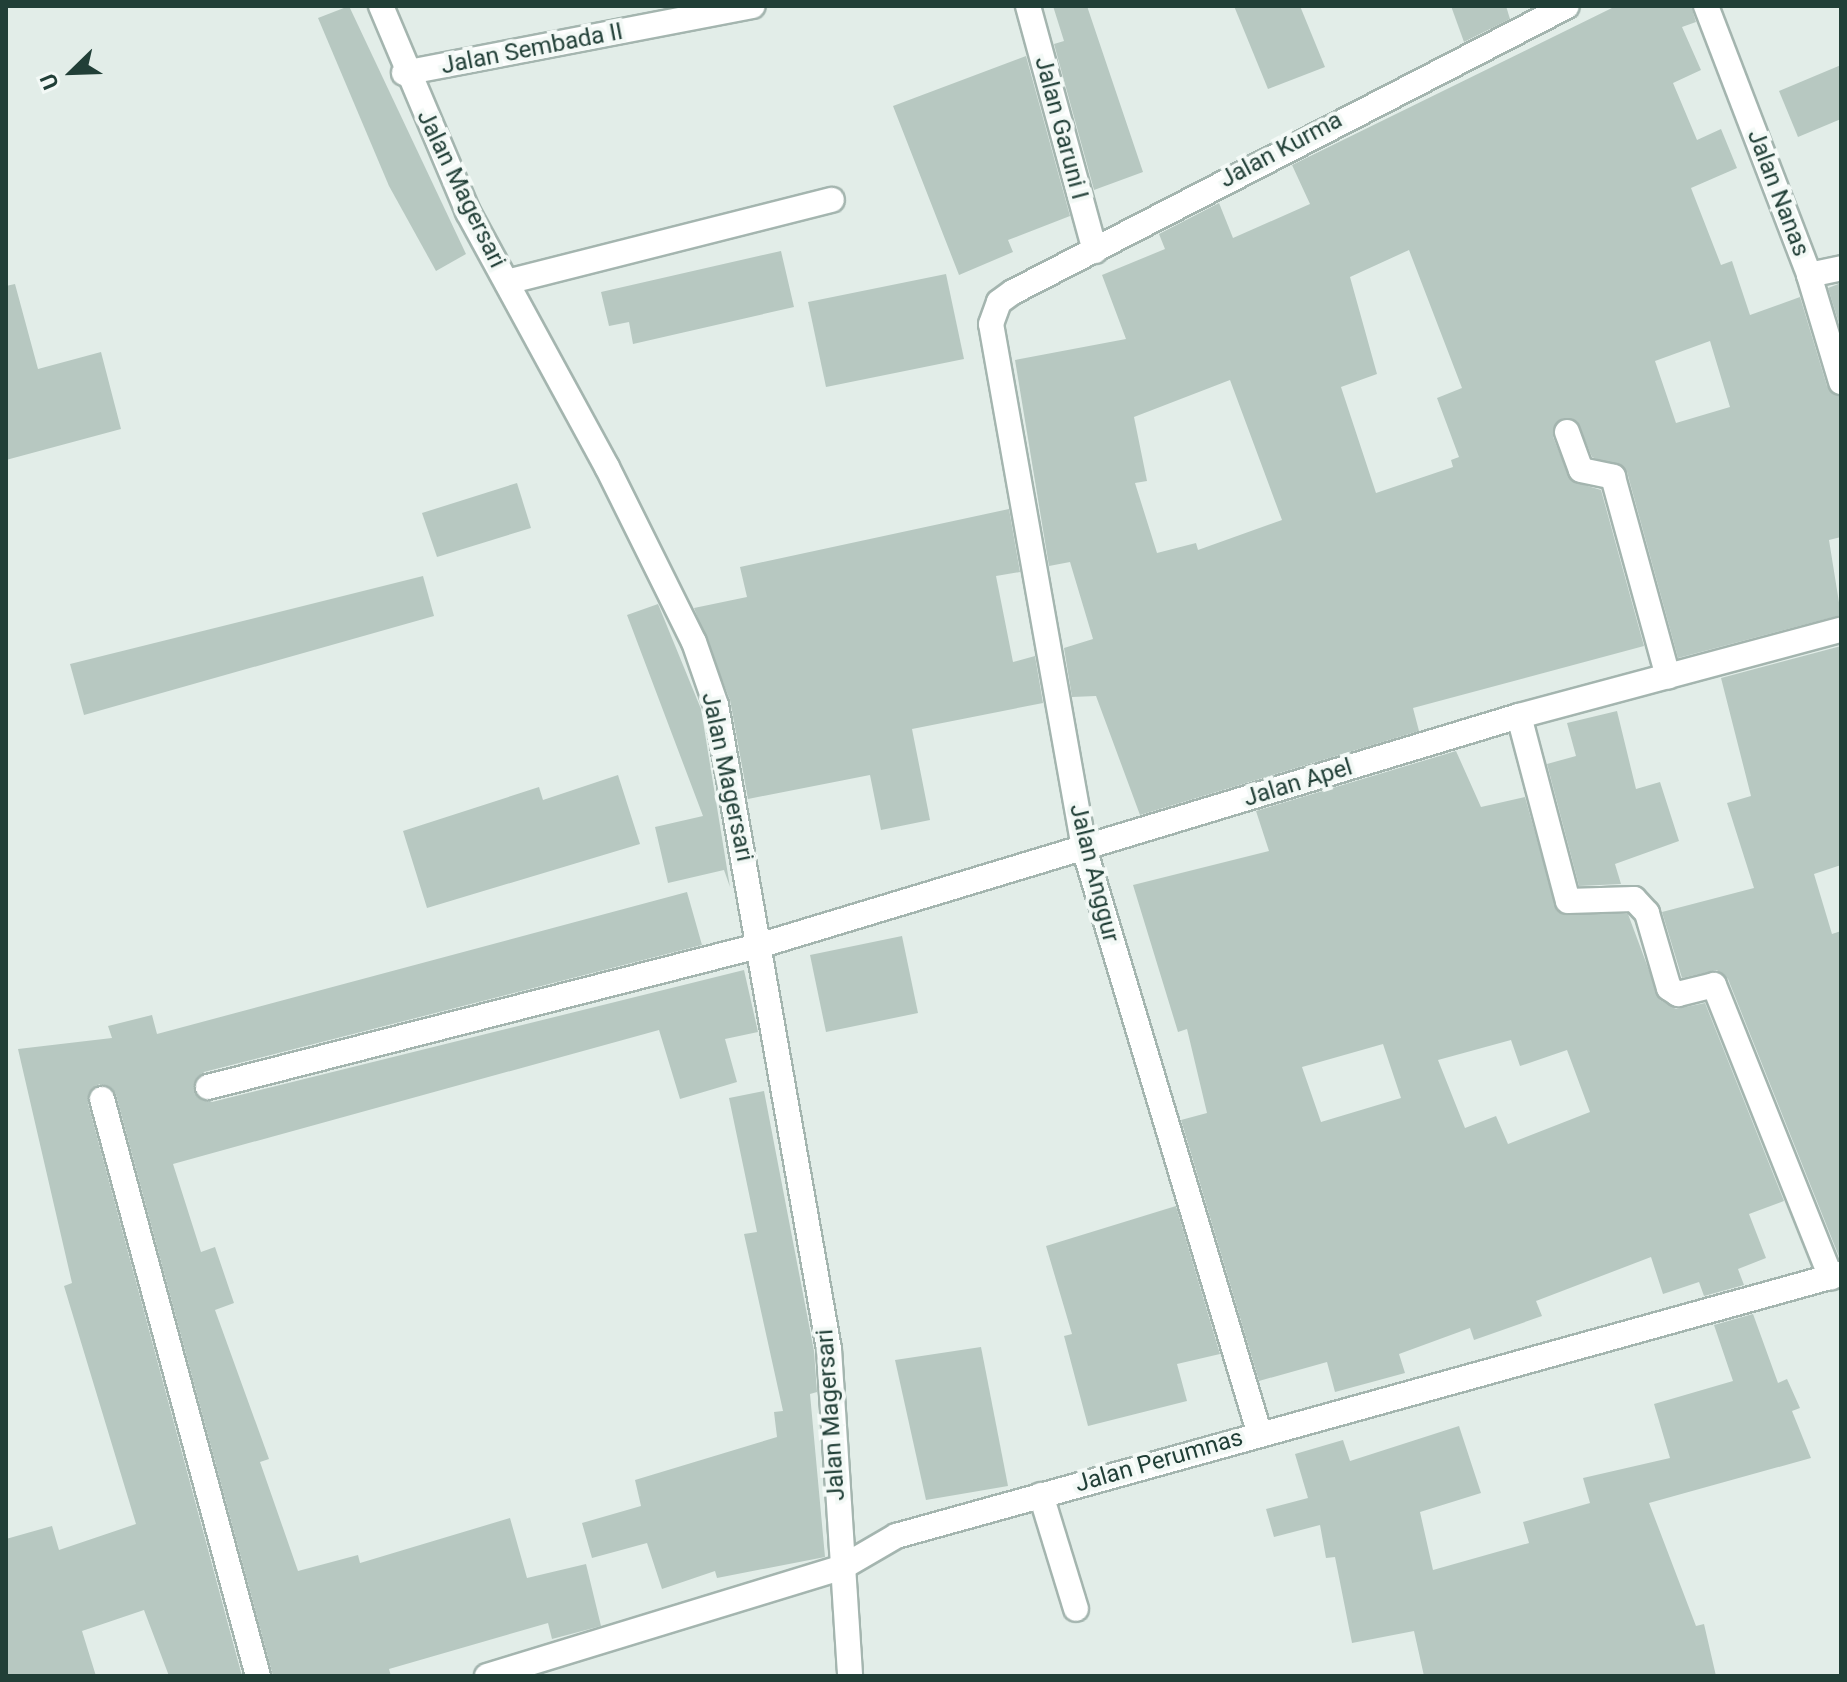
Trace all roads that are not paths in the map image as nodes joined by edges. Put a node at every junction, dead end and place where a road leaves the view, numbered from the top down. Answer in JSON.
{"nodes":[{"id":1,"x":381,"y":6,"type":"edge"},
{"id":2,"x":753,"y":6,"type":"edge"},
{"id":3,"x":1028,"y":6,"type":"edge"},
{"id":4,"x":1567,"y":6,"type":"edge"},
{"id":5,"x":1706,"y":6,"type":"edge"},
{"id":6,"x":404,"y":73,"type":"junction"},
{"id":7,"x":832,"y":200,"type":"dead end"},
{"id":8,"x":1095,"y":251,"type":"junction"},
{"id":9,"x":1841,"y":268,"type":"edge"},
{"id":10,"x":1809,"y":275,"type":"junction"},
{"id":11,"x":507,"y":282,"type":"junction"},
{"id":12,"x":999,"y":302,"type":"joint"},
{"id":13,"x":1841,"y":382,"type":"edge"},
{"id":14,"x":1567,"y":432,"type":"dead end"},
{"id":15,"x":1841,"y":630,"type":"edge"},
{"id":16,"x":1668,"y":677,"type":"junction"},
{"id":17,"x":1519,"y":716,"type":"junction"},
{"id":18,"x":1084,"y":848,"type":"junction"},
{"id":19,"x":758,"y":946,"type":"junction"},
{"id":20,"x":208,"y":1087,"type":"dead end"},
{"id":21,"x":102,"y":1099,"type":"dead end"},
{"id":22,"x":1836,"y":1275,"type":"edge"},
{"id":23,"x":1259,"y":1432,"type":"junction"},
{"id":24,"x":1041,"y":1495,"type":"junction"},
{"id":25,"x":841,"y":1568,"type":"junction"},
{"id":26,"x":1076,"y":1609,"type":"dead end"},
{"id":27,"x":500,"y":1674,"type":"edge"},
{"id":28,"x":258,"y":1676,"type":"edge"},
{"id":29,"x":850,"y":1676,"type":"edge"}],
"edges":[{"from":1,"to":6,"type":"street","name":"Jalan Magersari"},
{"from":2,"to":6,"type":"street","name":"Jalan Sembada II"},
{"from":3,"to":8,"type":"street","name":"Jalan Garuni I"},
{"from":4,"to":8,"type":"street","name":"Jalan Kurma"},
{"from":5,"to":10,"type":"street","name":"Jalan Nanas"},
{"from":6,"to":11,"type":"street","name":"Jalan Magersari"},
{"from":7,"to":11,"type":"street"},
{"from":8,"to":12,"type":"street","name":"Jalan Kurma"},
{"from":9,"to":10,"type":"street"},
{"from":10,"to":13,"type":"street","name":"Jalan Nanas"},
{"from":11,"to":19,"type":"street","name":"Jalan Magersari"},
{"from":12,"to":18,"type":"street","name":"Jalan Anggur"},
{"from":14,"to":16,"type":"street"},
{"from":15,"to":16,"type":"street","name":"Jalan Apel"},
{"from":16,"to":17,"type":"street","name":"Jalan Apel"},
{"from":17,"to":18,"type":"street","name":"Jalan Apel"},
{"from":17,"to":22,"type":"street"},
{"from":18,"to":19,"type":"street","name":"Jalan Apel"},
{"from":18,"to":23,"type":"street","name":"Jalan Anggur"},
{"from":19,"to":20,"type":"street","name":"Jalan Apel"},
{"from":19,"to":25,"type":"street","name":"Jalan Magersari"},
{"from":21,"to":28,"type":"street"},
{"from":22,"to":23,"type":"street","name":"Jalan Perumnas"},
{"from":23,"to":24,"type":"street","name":"Jalan Perumnas"},
{"from":24,"to":25,"type":"street","name":"Jalan Perumnas"},
{"from":24,"to":26,"type":"street"},
{"from":25,"to":27,"type":"street","name":"Jalan Perumnas"},
{"from":25,"to":29,"type":"street","name":"Jalan Magersari"}]}
